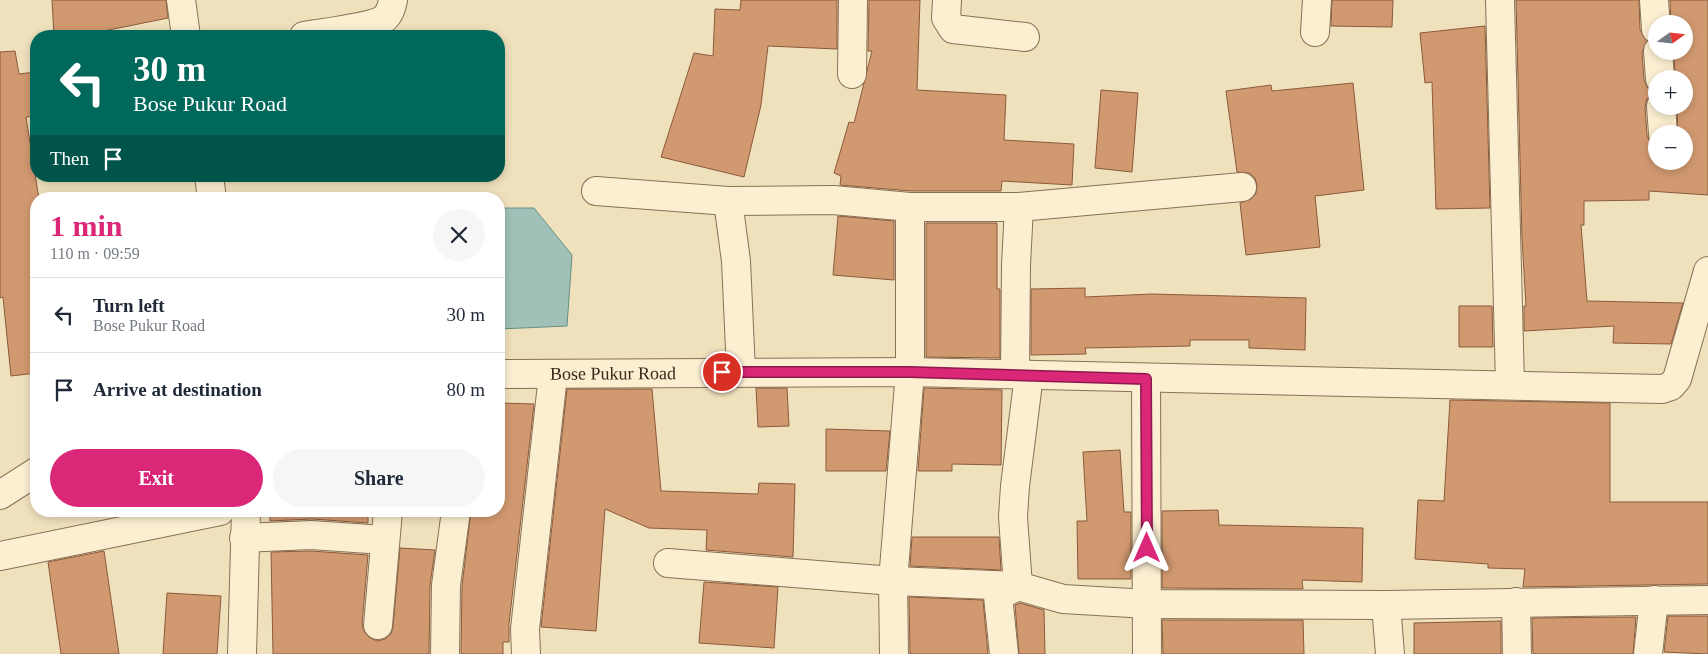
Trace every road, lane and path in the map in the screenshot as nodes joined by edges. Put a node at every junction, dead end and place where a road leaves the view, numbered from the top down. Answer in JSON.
{"nodes":[{"id":1,"x":181,"y":0,"type":"edge"},
{"id":2,"x":393,"y":0,"type":"edge"},
{"id":3,"x":853,"y":0,"type":"edge"},
{"id":4,"x":947,"y":0,"type":"edge"},
{"id":5,"x":1317,"y":0,"type":"edge"},
{"id":6,"x":1500,"y":0,"type":"edge"},
{"id":7,"x":1654,"y":0,"type":"edge"},
{"id":8,"x":1655,"y":15,"type":"edge"},
{"id":9,"x":185,"y":30,"type":"edge"},
{"id":10,"x":336,"y":30,"type":"edge"},
{"id":11,"x":1315,"y":32,"type":"dead end"},
{"id":12,"x":1025,"y":37,"type":"dead end"},
{"id":13,"x":852,"y":74,"type":"dead end"},
{"id":14,"x":1242,"y":187,"type":"dead end"},
{"id":15,"x":596,"y":191,"type":"dead end"},
{"id":16,"x":728,"y":200,"type":"junction"},
{"id":17,"x":910,"y":207,"type":"junction"},
{"id":18,"x":1019,"y":207,"type":"junction"},
{"id":19,"x":1708,"y":271,"type":"edge"},
{"id":20,"x":741,"y":372,"type":"junction"},
{"id":21,"x":910,"y":372,"type":"junction"},
{"id":22,"x":505,"y":374,"type":"edge"},
{"id":23,"x":553,"y":375,"type":"junction"},
{"id":24,"x":1022,"y":375,"type":"junction"},
{"id":25,"x":1146,"y":379,"type":"junction"},
{"id":26,"x":1510,"y":384,"type":"junction"},
{"id":27,"x":30,"y":476,"type":"edge"},
{"id":28,"x":0,"y":495,"type":"edge"},
{"id":29,"x":191,"y":517,"type":"edge"},
{"id":30,"x":387,"y":517,"type":"edge"},
{"id":31,"x":455,"y":517,"type":"edge"},
{"id":32,"x":245,"y":524,"type":"edge"},
{"id":33,"x":384,"y":540,"type":"junction"},
{"id":34,"x":0,"y":556,"type":"edge"},
{"id":35,"x":668,"y":563,"type":"dead end"},
{"id":36,"x":893,"y":581,"type":"junction"},
{"id":37,"x":1018,"y":586,"type":"junction"},
{"id":38,"x":1654,"y":600,"type":"junction"},
{"id":39,"x":1708,"y":600,"type":"edge"},
{"id":40,"x":1516,"y":602,"type":"junction"},
{"id":41,"x":1148,"y":604,"type":"junction"},
{"id":42,"x":1386,"y":605,"type":"junction"},
{"id":43,"x":378,"y":625,"type":"dead end"},
{"id":44,"x":242,"y":654,"type":"edge"},
{"id":45,"x":445,"y":654,"type":"edge"},
{"id":46,"x":526,"y":654,"type":"edge"},
{"id":47,"x":894,"y":654,"type":"edge"},
{"id":48,"x":1004,"y":654,"type":"edge"},
{"id":49,"x":1147,"y":654,"type":"edge"},
{"id":50,"x":1390,"y":654,"type":"edge"},
{"id":51,"x":1517,"y":654,"type":"edge"},
{"id":52,"x":1648,"y":654,"type":"edge"}],
"edges":[{"from":1,"to":9,"type":"street"},
{"from":2,"to":10,"type":"street"},
{"from":3,"to":13,"type":"street"},
{"from":4,"to":12,"type":"street"},
{"from":5,"to":11,"type":"street"},
{"from":6,"to":26,"type":"street"},
{"from":7,"to":8,"type":"street"},
{"from":14,"to":18,"type":"street"},
{"from":15,"to":16,"type":"street"},
{"from":16,"to":17,"type":"street"},
{"from":16,"to":20,"type":"street"},
{"from":17,"to":18,"type":"street"},
{"from":17,"to":21,"type":"street"},
{"from":18,"to":24,"type":"street"},
{"from":19,"to":26,"type":"street","name":"Bose Pukur Road"},
{"from":20,"to":21,"type":"street","name":"Bose Pukur Road"},
{"from":20,"to":23,"type":"street","name":"Bose Pukur Road"},
{"from":21,"to":24,"type":"street","name":"Bose Pukur Road"},
{"from":21,"to":36,"type":"street"},
{"from":22,"to":23,"type":"street","name":"Bose Pukur Road"},
{"from":23,"to":46,"type":"street"},
{"from":24,"to":25,"type":"street","name":"Bose Pukur Road"},
{"from":24,"to":37,"type":"street"},
{"from":25,"to":26,"type":"street","name":"Bose Pukur Road"},
{"from":25,"to":41,"type":"street"},
{"from":27,"to":28,"type":"street"},
{"from":29,"to":34,"type":"street"},
{"from":30,"to":33,"type":"street"},
{"from":31,"to":45,"type":"street"},
{"from":32,"to":33,"type":"street"},
{"from":32,"to":44,"type":"street"},
{"from":33,"to":43,"type":"street"},
{"from":35,"to":36,"type":"street"},
{"from":36,"to":37,"type":"street"},
{"from":36,"to":47,"type":"street"},
{"from":37,"to":41,"type":"street"},
{"from":37,"to":48,"type":"street"},
{"from":38,"to":39,"type":"street"},
{"from":38,"to":40,"type":"street"},
{"from":38,"to":52,"type":"street"},
{"from":40,"to":42,"type":"street"},
{"from":40,"to":51,"type":"street"},
{"from":41,"to":42,"type":"street"},
{"from":41,"to":49,"type":"street"},
{"from":42,"to":50,"type":"street"}]}
